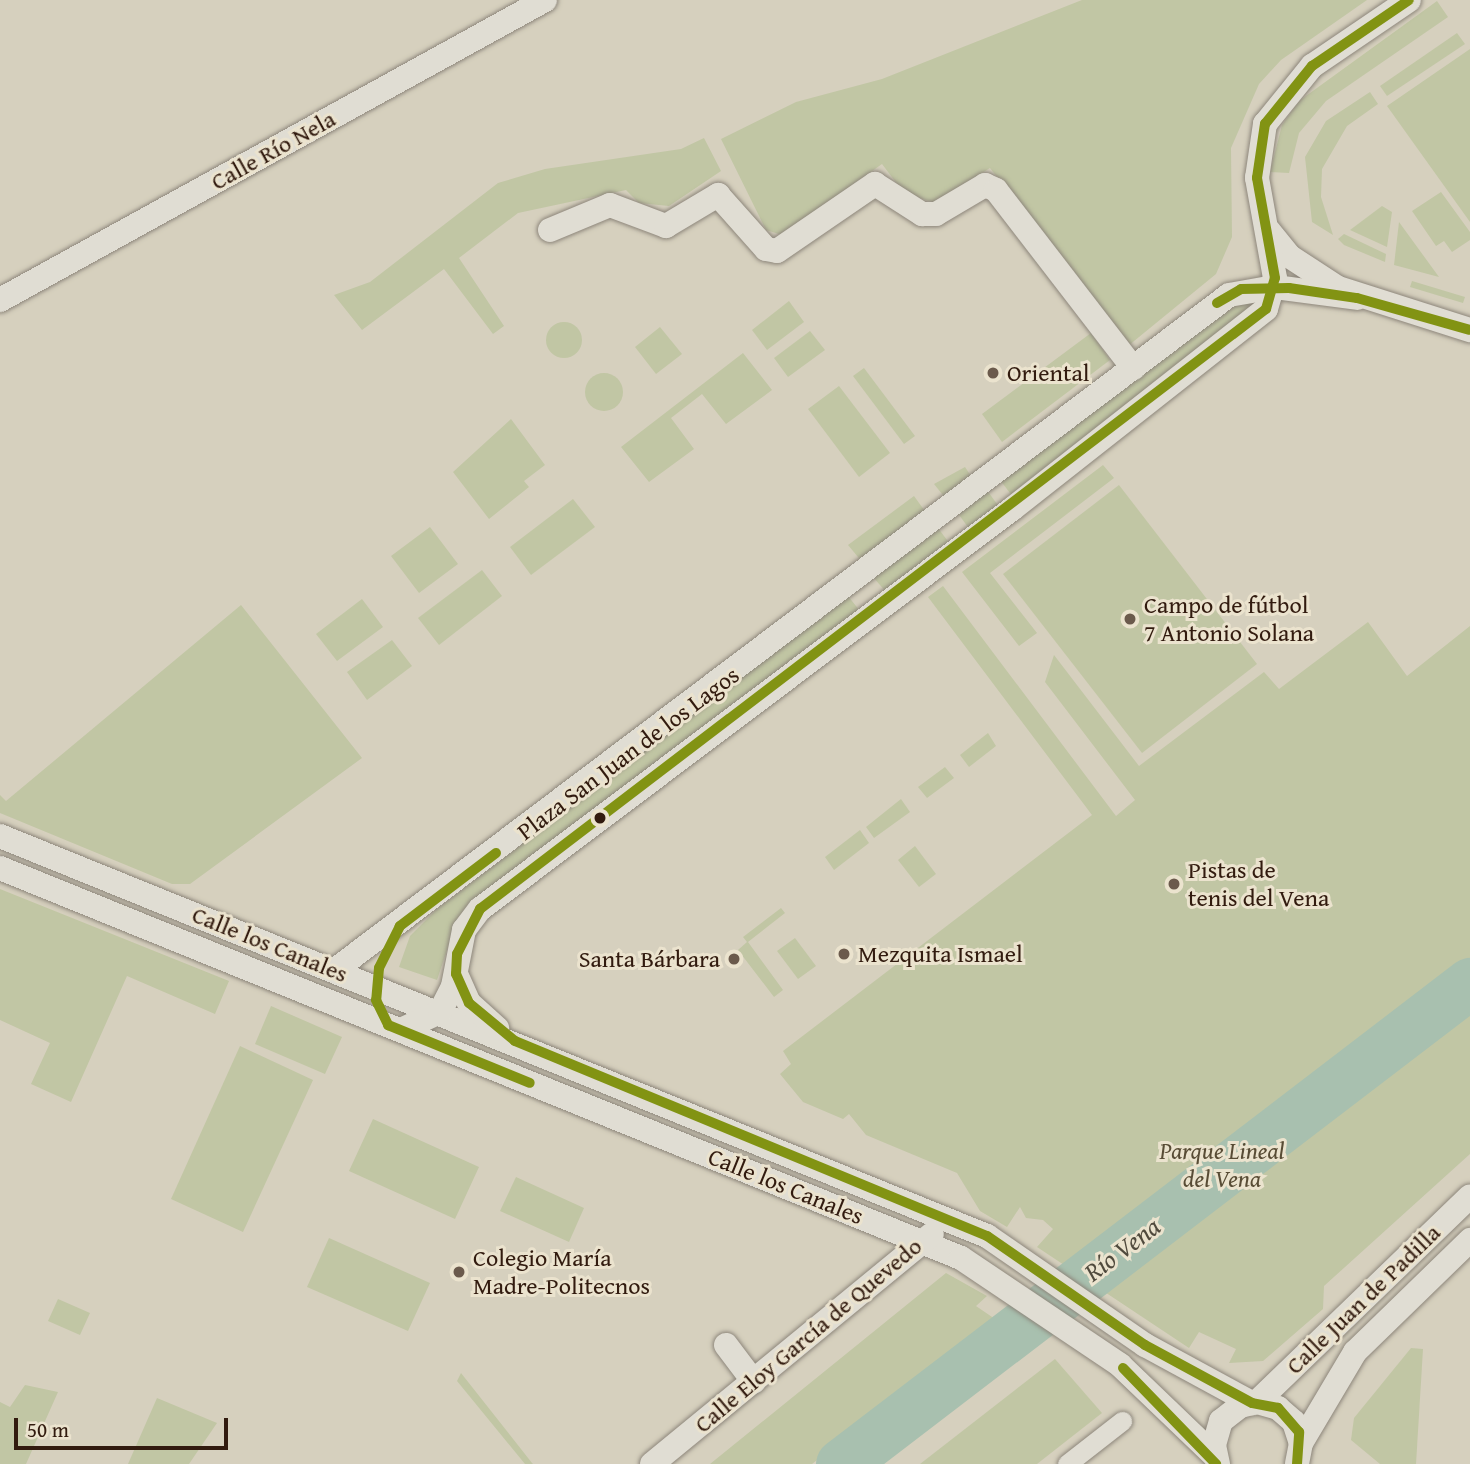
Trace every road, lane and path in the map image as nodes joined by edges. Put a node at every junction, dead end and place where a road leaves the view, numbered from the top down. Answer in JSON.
{"nodes":[{"id":1,"x":545,"y":0,"type":"edge"},
{"id":2,"x":1409,"y":0,"type":"edge"},
{"id":3,"x":1264,"y":223,"type":"junction"},
{"id":4,"x":550,"y":230,"type":"dead end"},
{"id":5,"x":1275,"y":287,"type":"junction"},
{"id":6,"x":1357,"y":298,"type":"junction"},
{"id":7,"x":0,"y":300,"type":"edge"},
{"id":8,"x":1470,"y":330,"type":"edge"},
{"id":9,"x":1133,"y":368,"type":"junction"},
{"id":10,"x":988,"y":478,"type":"junction"},
{"id":11,"x":1012,"y":509,"type":"junction"},
{"id":12,"x":855,"y":579,"type":"junction"},
{"id":13,"x":878,"y":608,"type":"junction"},
{"id":14,"x":0,"y":836,"type":"edge"},
{"id":15,"x":0,"y":868,"type":"edge"},
{"id":16,"x":201,"y":916,"type":"junction"},
{"id":17,"x":400,"y":926,"type":"junction"},
{"id":18,"x":188,"y":944,"type":"junction"},
{"id":19,"x":335,"y":970,"type":"junction"},
{"id":20,"x":456,"y":974,"type":"junction"},
{"id":21,"x":376,"y":987,"type":"junction"},
{"id":22,"x":440,"y":1012,"type":"junction"},
{"id":23,"x":394,"y":1028,"type":"junction"},
{"id":24,"x":514,"y":1041,"type":"junction"},
{"id":25,"x":1470,"y":1196,"type":"edge"},
{"id":26,"x":973,"y":1230,"type":"junction"},
{"id":27,"x":923,"y":1240,"type":"junction"},
{"id":28,"x":1470,"y":1240,"type":"edge"},
{"id":29,"x":726,"y":1345,"type":"dead end"},
{"id":30,"x":754,"y":1382,"type":"junction"},
{"id":31,"x":1255,"y":1403,"type":"junction"},
{"id":32,"x":1122,"y":1421,"type":"dead end"},
{"id":33,"x":1303,"y":1456,"type":"edge"},
{"id":34,"x":1216,"y":1461,"type":"edge"},
{"id":35,"x":652,"y":1464,"type":"edge"},
{"id":36,"x":1067,"y":1464,"type":"edge"}],
"edges":[{"from":1,"to":7,"type":"street","name":"Calle Río Nela"},
{"from":2,"to":3,"type":"street"},
{"from":3,"to":5,"type":"street"},
{"from":3,"to":6,"type":"street"},
{"from":4,"to":9,"type":"street"},
{"from":5,"to":6,"type":"street","name":"Plaza San Juan de los Lagos"},
{"from":5,"to":9,"type":"street","name":"Plaza San Juan de los Lagos"},
{"from":5,"to":11,"type":"street","name":"Plaza San Juan de los Lagos"},
{"from":6,"to":8,"type":"street"},
{"from":9,"to":10,"type":"street","name":"Plaza San Juan de los Lagos"},
{"from":10,"to":11,"type":"street"},
{"from":10,"to":12,"type":"street","name":"Plaza San Juan de los Lagos"},
{"from":11,"to":13,"type":"street","name":"Plaza San Juan de los Lagos"},
{"from":12,"to":13,"type":"street"},
{"from":12,"to":17,"type":"street","name":"Plaza San Juan de los Lagos"},
{"from":13,"to":20,"type":"street","name":"Plaza San Juan de los Lagos"},
{"from":14,"to":16,"type":"street","name":"Calle los Canales"},
{"from":15,"to":18,"type":"street","name":"Calle los Canales"},
{"from":16,"to":18,"type":"street"},
{"from":16,"to":19,"type":"street","name":"Calle los Canales"},
{"from":17,"to":19,"type":"street","name":"Plaza San Juan de los Lagos"},
{"from":17,"to":21,"type":"street"},
{"from":18,"to":23,"type":"street","name":"Calle los Canales"},
{"from":19,"to":21,"type":"street","name":"Calle los Canales"},
{"from":20,"to":22,"type":"street","name":"Plaza San Juan de los Lagos"},
{"from":20,"to":24,"type":"street"},
{"from":21,"to":22,"type":"street","name":"Calle los Canales"},
{"from":21,"to":23,"type":"street"},
{"from":22,"to":23,"type":"street"},
{"from":22,"to":24,"type":"street","name":"Calle los Canales"},
{"from":23,"to":27,"type":"street","name":"Calle los Canales"},
{"from":24,"to":26,"type":"street","name":"Calle los Canales"},
{"from":25,"to":31,"type":"street","name":"Calle Juan de Padilla"},
{"from":26,"to":27,"type":"street","name":"Calle Eloy García de Quevedo"},
{"from":26,"to":31,"type":"street","name":"Calle los Canales"},
{"from":27,"to":30,"type":"street","name":"Calle Eloy García de Quevedo"},
{"from":27,"to":34,"type":"street","name":"Calle los Canales"},
{"from":28,"to":33,"type":"street","name":"Calle Juan de Padilla"},
{"from":29,"to":30,"type":"street"},
{"from":30,"to":35,"type":"street","name":"Calle Eloy García de Quevedo"},
{"from":31,"to":33,"type":"street","name":"Calle los Canales"},
{"from":31,"to":34,"type":"street","name":"Calle Juan de Padilla"},
{"from":32,"to":36,"type":"street"}]}
